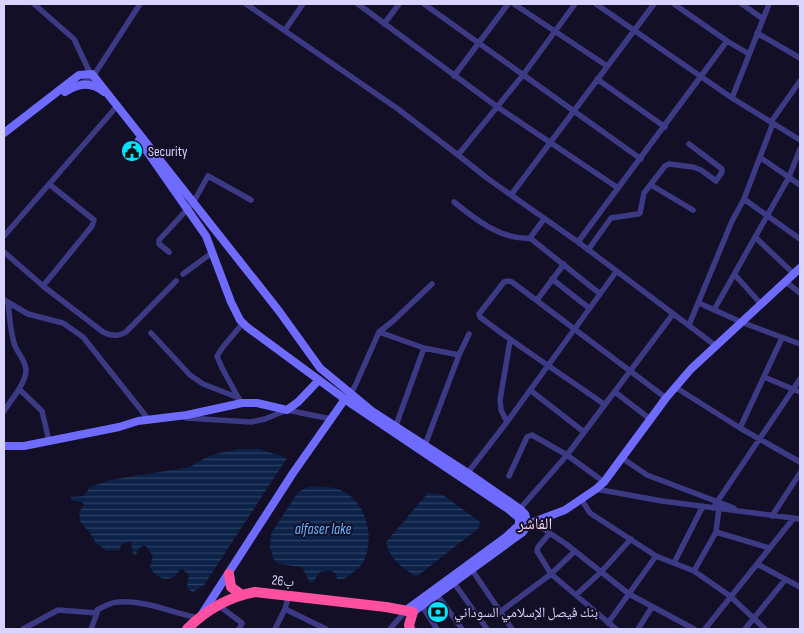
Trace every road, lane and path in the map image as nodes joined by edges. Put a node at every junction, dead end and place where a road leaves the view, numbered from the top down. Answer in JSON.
{"nodes":[{"id":1,"x":34,"y":4,"type":"edge"},
{"id":2,"x":140,"y":4,"type":"edge"},
{"id":3,"x":246,"y":4,"type":"edge"},
{"id":4,"x":303,"y":4,"type":"edge"},
{"id":5,"x":358,"y":4,"type":"edge"},
{"id":6,"x":399,"y":4,"type":"edge"},
{"id":7,"x":424,"y":4,"type":"edge"},
{"id":8,"x":508,"y":4,"type":"edge"},
{"id":9,"x":517,"y":4,"type":"edge"},
{"id":10,"x":575,"y":4,"type":"edge"},
{"id":11,"x":596,"y":4,"type":"edge"},
{"id":12,"x":654,"y":4,"type":"edge"},
{"id":13,"x":674,"y":4,"type":"edge"},
{"id":14,"x":742,"y":4,"type":"edge"},
{"id":15,"x":769,"y":4,"type":"edge"},
{"id":16,"x":763,"y":18,"type":"junction"},
{"id":17,"x":384,"y":24,"type":"junction"},
{"id":18,"x":285,"y":30,"type":"junction"},
{"id":19,"x":634,"y":30,"type":"junction"},
{"id":20,"x":555,"y":31,"type":"junction"},
{"id":21,"x":758,"y":33,"type":"junction"},
{"id":22,"x":727,"y":41,"type":"junction"},
{"id":23,"x":478,"y":44,"type":"junction"},
{"id":24,"x":749,"y":54,"type":"junction"},
{"id":25,"x":799,"y":55,"type":"edge"},
{"id":26,"x":606,"y":66,"type":"junction"},
{"id":27,"x":92,"y":74,"type":"junction"},
{"id":28,"x":523,"y":75,"type":"junction"},
{"id":29,"x":454,"y":76,"type":"junction"},
{"id":30,"x":701,"y":77,"type":"junction"},
{"id":31,"x":597,"y":79,"type":"junction"},
{"id":32,"x":800,"y":81,"type":"edge"},
{"id":33,"x":77,"y":85,"type":"junction"},
{"id":34,"x":732,"y":98,"type":"junction"},
{"id":35,"x":117,"y":106,"type":"junction"},
{"id":36,"x":498,"y":108,"type":"junction"},
{"id":37,"x":573,"y":110,"type":"junction"},
{"id":38,"x":772,"y":123,"type":"junction"},
{"id":39,"x":665,"y":127,"type":"junction"},
{"id":40,"x":9,"y":131,"type":"edge"},
{"id":41,"x":4,"y":139,"type":"edge"},
{"id":42,"x":800,"y":140,"type":"edge"},
{"id":43,"x":550,"y":143,"type":"junction"},
{"id":44,"x":689,"y":144,"type":"dead end"},
{"id":45,"x":800,"y":149,"type":"edge"},
{"id":46,"x":458,"y":154,"type":"junction"},
{"id":47,"x":761,"y":158,"type":"junction"},
{"id":48,"x":641,"y":159,"type":"junction"},
{"id":49,"x":709,"y":160,"type":"junction"},
{"id":50,"x":701,"y":170,"type":"junction"},
{"id":51,"x":789,"y":177,"type":"junction"},
{"id":52,"x":48,"y":184,"type":"junction"},
{"id":53,"x":651,"y":185,"type":"junction"},
{"id":54,"x":800,"y":185,"type":"edge"},
{"id":55,"x":618,"y":188,"type":"junction"},
{"id":56,"x":511,"y":194,"type":"junction"},
{"id":57,"x":744,"y":199,"type":"junction"},
{"id":58,"x":251,"y":200,"type":"dead end"},
{"id":59,"x":454,"y":202,"type":"dead end"},
{"id":60,"x":190,"y":205,"type":"junction"},
{"id":61,"x":693,"y":210,"type":"dead end"},
{"id":62,"x":768,"y":214,"type":"junction"},
{"id":63,"x":544,"y":219,"type":"junction"},
{"id":64,"x":4,"y":236,"type":"edge"},
{"id":65,"x":755,"y":237,"type":"junction"},
{"id":66,"x":530,"y":238,"type":"junction"},
{"id":67,"x":800,"y":239,"type":"edge"},
{"id":68,"x":578,"y":242,"type":"junction"},
{"id":69,"x":588,"y":250,"type":"junction"},
{"id":70,"x":4,"y":252,"type":"edge"},
{"id":71,"x":169,"y":252,"type":"dead end"},
{"id":72,"x":213,"y":252,"type":"junction"},
{"id":73,"x":564,"y":264,"type":"junction"},
{"id":74,"x":797,"y":271,"type":"edge"},
{"id":75,"x":616,"y":272,"type":"junction"},
{"id":76,"x":183,"y":274,"type":"dead end"},
{"id":77,"x":735,"y":275,"type":"junction"},
{"id":78,"x":552,"y":279,"type":"junction"},
{"id":79,"x":176,"y":281,"type":"dead end"},
{"id":80,"x":786,"y":282,"type":"junction"},
{"id":81,"x":432,"y":284,"type":"dead end"},
{"id":82,"x":43,"y":286,"type":"junction"},
{"id":83,"x":599,"y":293,"type":"junction"},
{"id":84,"x":800,"y":293,"type":"edge"},
{"id":85,"x":537,"y":300,"type":"junction"},
{"id":86,"x":6,"y":301,"type":"edge"},
{"id":87,"x":699,"y":303,"type":"junction"},
{"id":88,"x":761,"y":304,"type":"junction"},
{"id":89,"x":589,"y":308,"type":"junction"},
{"id":90,"x":714,"y":310,"type":"junction"},
{"id":91,"x":673,"y":314,"type":"junction"},
{"id":92,"x":741,"y":322,"type":"junction"},
{"id":93,"x":243,"y":323,"type":"junction"},
{"id":94,"x":689,"y":325,"type":"junction"},
{"id":95,"x":575,"y":329,"type":"junction"},
{"id":96,"x":379,"y":332,"type":"junction"},
{"id":97,"x":151,"y":333,"type":"dead end"},
{"id":98,"x":469,"y":334,"type":"dead end"},
{"id":99,"x":782,"y":338,"type":"junction"},
{"id":100,"x":510,"y":340,"type":"junction"},
{"id":101,"x":800,"y":344,"type":"edge"},
{"id":102,"x":716,"y":346,"type":"junction"},
{"id":103,"x":424,"y":348,"type":"junction"},
{"id":104,"x":459,"y":355,"type":"junction"},
{"id":105,"x":312,"y":358,"type":"junction"},
{"id":106,"x":549,"y":365,"type":"junction"},
{"id":107,"x":303,"y":368,"type":"junction"},
{"id":108,"x":631,"y":371,"type":"junction"},
{"id":109,"x":326,"y":374,"type":"junction"},
{"id":110,"x":764,"y":377,"type":"junction"},
{"id":111,"x":319,"y":380,"type":"junction"},
{"id":112,"x":800,"y":380,"type":"edge"},
{"id":113,"x":675,"y":387,"type":"junction"},
{"id":114,"x":19,"y":389,"type":"junction"},
{"id":115,"x":530,"y":390,"type":"junction"},
{"id":116,"x":797,"y":391,"type":"edge"},
{"id":117,"x":615,"y":392,"type":"junction"},
{"id":118,"x":348,"y":397,"type":"junction"},
{"id":119,"x":666,"y":398,"type":"junction"},
{"id":120,"x":240,"y":400,"type":"junction"},
{"id":121,"x":605,"y":405,"type":"junction"},
{"id":122,"x":287,"y":410,"type":"junction"},
{"id":123,"x":4,"y":411,"type":"edge"},
{"id":124,"x":176,"y":417,"type":"junction"},
{"id":125,"x":331,"y":419,"type":"junction"},
{"id":126,"x":650,"y":419,"type":"junction"},
{"id":127,"x":149,"y":420,"type":"junction"},
{"id":128,"x":507,"y":422,"type":"junction"},
{"id":129,"x":740,"y":428,"type":"junction"},
{"id":130,"x":395,"y":429,"type":"junction"},
{"id":131,"x":584,"y":432,"type":"junction"},
{"id":132,"x":759,"y":439,"type":"junction"},
{"id":133,"x":49,"y":440,"type":"junction"},
{"id":134,"x":425,"y":445,"type":"junction"},
{"id":135,"x":4,"y":446,"type":"edge"},
{"id":136,"x":433,"y":455,"type":"junction"},
{"id":137,"x":567,"y":455,"type":"junction"},
{"id":138,"x":622,"y":458,"type":"junction"},
{"id":139,"x":800,"y":462,"type":"edge"},
{"id":140,"x":800,"y":473,"type":"edge"},
{"id":141,"x":466,"y":476,"type":"junction"},
{"id":142,"x":509,"y":476,"type":"dead end"},
{"id":143,"x":604,"y":482,"type":"junction"},
{"id":144,"x":596,"y":490,"type":"junction"},
{"id":145,"x":581,"y":499,"type":"junction"},
{"id":146,"x":717,"y":502,"type":"junction"},
{"id":147,"x":703,"y":506,"type":"junction"},
{"id":148,"x":716,"y":508,"type":"junction"},
{"id":149,"x":518,"y":511,"type":"junction"},
{"id":150,"x":743,"y":512,"type":"junction"},
{"id":151,"x":772,"y":516,"type":"junction"},
{"id":152,"x":797,"y":519,"type":"edge"},
{"id":153,"x":527,"y":523,"type":"junction"},
{"id":154,"x":716,"y":532,"type":"junction"},
{"id":155,"x":549,"y":534,"type":"junction"},
{"id":156,"x":631,"y":539,"type":"junction"},
{"id":157,"x":769,"y":548,"type":"junction"},
{"id":158,"x":575,"y":551,"type":"junction"},
{"id":159,"x":656,"y":556,"type":"junction"},
{"id":160,"x":674,"y":563,"type":"junction"},
{"id":161,"x":757,"y":564,"type":"junction"},
{"id":162,"x":470,"y":568,"type":"junction"},
{"id":163,"x":694,"y":571,"type":"junction"},
{"id":164,"x":601,"y":572,"type":"junction"},
{"id":165,"x":229,"y":574,"type":"junction"},
{"id":166,"x":551,"y":574,"type":"junction"},
{"id":167,"x":785,"y":580,"type":"junction"},
{"id":168,"x":454,"y":583,"type":"junction"},
{"id":169,"x":800,"y":587,"type":"edge"},
{"id":170,"x":436,"y":592,"type":"junction"},
{"id":171,"x":629,"y":594,"type":"junction"},
{"id":172,"x":242,"y":595,"type":"junction"},
{"id":173,"x":288,"y":595,"type":"junction"},
{"id":174,"x":576,"y":595,"type":"junction"},
{"id":175,"x":730,"y":596,"type":"junction"},
{"id":176,"x":218,"y":606,"type":"junction"},
{"id":177,"x":422,"y":606,"type":"junction"},
{"id":178,"x":652,"y":606,"type":"junction"},
{"id":179,"x":285,"y":609,"type":"junction"},
{"id":180,"x":500,"y":612,"type":"junction"},
{"id":181,"x":97,"y":613,"type":"junction"},
{"id":182,"x":200,"y":616,"type":"junction"},
{"id":183,"x":407,"y":619,"type":"edge"},
{"id":184,"x":753,"y":619,"type":"junction"},
{"id":185,"x":608,"y":623,"type":"junction"},
{"id":186,"x":23,"y":629,"type":"edge"},
{"id":187,"x":92,"y":629,"type":"edge"},
{"id":188,"x":187,"y":629,"type":"edge"},
{"id":189,"x":239,"y":629,"type":"edge"},
{"id":190,"x":275,"y":629,"type":"edge"},
{"id":191,"x":326,"y":629,"type":"edge"},
{"id":192,"x":390,"y":629,"type":"edge"},
{"id":193,"x":437,"y":629,"type":"edge"},
{"id":194,"x":462,"y":629,"type":"edge"},
{"id":195,"x":487,"y":629,"type":"edge"},
{"id":196,"x":512,"y":629,"type":"edge"},
{"id":197,"x":616,"y":629,"type":"edge"},
{"id":198,"x":638,"y":629,"type":"edge"},
{"id":199,"x":694,"y":629,"type":"edge"},
{"id":200,"x":705,"y":629,"type":"edge"},
{"id":201,"x":745,"y":629,"type":"edge"},
{"id":202,"x":765,"y":629,"type":"edge"}],
"edges":[{"from":1,"to":27,"type":"street"},
{"from":2,"to":27,"type":"street"},
{"from":3,"to":18,"type":"street"},
{"from":4,"to":18,"type":"street"},
{"from":5,"to":17,"type":"street"},
{"from":6,"to":17,"type":"street"},
{"from":7,"to":23,"type":"street"},
{"from":8,"to":23,"type":"street"},
{"from":9,"to":20,"type":"street"},
{"from":10,"to":20,"type":"street"},
{"from":11,"to":19,"type":"street"},
{"from":12,"to":19,"type":"street"},
{"from":13,"to":22,"type":"street"},
{"from":14,"to":16,"type":"street"},
{"from":15,"to":16,"type":"street"},
{"from":16,"to":21,"type":"street"},
{"from":17,"to":29,"type":"street"},
{"from":18,"to":46,"type":"street"},
{"from":19,"to":26,"type":"street"},
{"from":19,"to":30,"type":"street"},
{"from":20,"to":26,"type":"street"},
{"from":20,"to":28,"type":"street"},
{"from":21,"to":24,"type":"street"},
{"from":21,"to":25,"type":"street"},
{"from":22,"to":24,"type":"street"},
{"from":22,"to":30,"type":"street"},
{"from":23,"to":28,"type":"street"},
{"from":23,"to":29,"type":"street"},
{"from":24,"to":34,"type":"street"},
{"from":26,"to":31,"type":"street"},
{"from":27,"to":33,"type":"street"},
{"from":27,"to":35,"type":"street"},
{"from":27,"to":40,"type":"street"},
{"from":28,"to":36,"type":"street"},
{"from":28,"to":37,"type":"street"},
{"from":29,"to":36,"type":"street"},
{"from":30,"to":34,"type":"street"},
{"from":30,"to":39,"type":"street"},
{"from":31,"to":37,"type":"street"},
{"from":31,"to":39,"type":"street"},
{"from":32,"to":38,"type":"street"},
{"from":33,"to":35,"type":"street"},
{"from":33,"to":40,"type":"street"},
{"from":34,"to":38,"type":"street"},
{"from":35,"to":52,"type":"street"},
{"from":35,"to":60,"type":"street"},
{"from":36,"to":43,"type":"street"},
{"from":36,"to":46,"type":"street"},
{"from":37,"to":43,"type":"street"},
{"from":37,"to":48,"type":"street"},
{"from":38,"to":42,"type":"street"},
{"from":38,"to":47,"type":"street"},
{"from":39,"to":48,"type":"street"},
{"from":40,"to":41,"type":"street"},
{"from":43,"to":55,"type":"street"},
{"from":43,"to":56,"type":"street"},
{"from":44,"to":49,"type":"street"},
{"from":45,"to":51,"type":"street"},
{"from":46,"to":56,"type":"street"},
{"from":47,"to":51,"type":"street"},
{"from":47,"to":57,"type":"street"},
{"from":48,"to":55,"type":"street"},
{"from":49,"to":50,"type":"street"},
{"from":49,"to":50,"type":"street"},
{"from":50,"to":53,"type":"street"},
{"from":51,"to":54,"type":"street"},
{"from":51,"to":62,"type":"street"},
{"from":52,"to":64,"type":"street"},
{"from":52,"to":82,"type":"street"},
{"from":53,"to":61,"type":"street"},
{"from":53,"to":69,"type":"street"},
{"from":55,"to":68,"type":"street"},
{"from":56,"to":63,"type":"street"},
{"from":57,"to":62,"type":"street"},
{"from":57,"to":87,"type":"street"},
{"from":58,"to":60,"type":"street"},
{"from":59,"to":66,"type":"street"},
{"from":60,"to":71,"type":"street"},
{"from":60,"to":72,"type":"street"},
{"from":60,"to":105,"type":"street"},
{"from":62,"to":65,"type":"street"},
{"from":62,"to":67,"type":"street"},
{"from":63,"to":66,"type":"street"},
{"from":63,"to":68,"type":"street"},
{"from":65,"to":74,"type":"street"},
{"from":65,"to":77,"type":"street"},
{"from":66,"to":73,"type":"street"},
{"from":68,"to":69,"type":"street"},
{"from":69,"to":75,"type":"street"},
{"from":70,"to":82,"type":"street"},
{"from":72,"to":76,"type":"street"},
{"from":72,"to":93,"type":"street"},
{"from":73,"to":78,"type":"street"},
{"from":73,"to":83,"type":"street"},
{"from":74,"to":80,"type":"street"},
{"from":75,"to":83,"type":"street"},
{"from":75,"to":91,"type":"street"},
{"from":77,"to":88,"type":"street"},
{"from":77,"to":90,"type":"street"},
{"from":78,"to":85,"type":"street"},
{"from":78,"to":89,"type":"street"},
{"from":79,"to":82,"type":"street"},
{"from":80,"to":84,"type":"street"},
{"from":80,"to":88,"type":"street"},
{"from":81,"to":96,"type":"street"},
{"from":83,"to":89,"type":"street"},
{"from":85,"to":95,"type":"street"},
{"from":85,"to":100,"type":"street"},
{"from":86,"to":114,"type":"street"},
{"from":86,"to":127,"type":"street"},
{"from":87,"to":90,"type":"street"},
{"from":87,"to":94,"type":"street"},
{"from":88,"to":92,"type":"street"},
{"from":89,"to":95,"type":"street"},
{"from":90,"to":92,"type":"street"},
{"from":91,"to":94,"type":"street"},
{"from":91,"to":108,"type":"street"},
{"from":92,"to":99,"type":"street"},
{"from":92,"to":102,"type":"street"},
{"from":93,"to":107,"type":"street"},
{"from":93,"to":120,"type":"street"},
{"from":94,"to":102,"type":"street"},
{"from":95,"to":106,"type":"street"},
{"from":95,"to":108,"type":"street"},
{"from":96,"to":103,"type":"street"},
{"from":96,"to":118,"type":"street"},
{"from":97,"to":120,"type":"street"},
{"from":98,"to":104,"type":"street"},
{"from":99,"to":101,"type":"street"},
{"from":99,"to":110,"type":"street"},
{"from":100,"to":106,"type":"street"},
{"from":100,"to":128,"type":"street"},
{"from":102,"to":113,"type":"street"},
{"from":103,"to":104,"type":"street"},
{"from":103,"to":130,"type":"street"},
{"from":104,"to":134,"type":"street"},
{"from":105,"to":107,"type":"street"},
{"from":105,"to":109,"type":"street"},
{"from":106,"to":115,"type":"street"},
{"from":106,"to":121,"type":"street"},
{"from":107,"to":111,"type":"street"},
{"from":108,"to":117,"type":"street"},
{"from":108,"to":119,"type":"street"},
{"from":109,"to":111,"type":"street"},
{"from":109,"to":118,"type":"street"},
{"from":110,"to":116,"type":"street"},
{"from":110,"to":129,"type":"street"},
{"from":111,"to":118,"type":"street"},
{"from":111,"to":122,"type":"street"},
{"from":112,"to":116,"type":"street"},
{"from":113,"to":119,"type":"street"},
{"from":113,"to":129,"type":"street"},
{"from":114,"to":123,"type":"street"},
{"from":114,"to":133,"type":"street"},
{"from":115,"to":128,"type":"street"},
{"from":115,"to":131,"type":"street"},
{"from":116,"to":132,"type":"street"},
{"from":117,"to":121,"type":"street"},
{"from":117,"to":126,"type":"street"},
{"from":118,"to":125,"type":"street"},
{"from":118,"to":130,"type":"street"},
{"from":119,"to":126,"type":"street"},
{"from":120,"to":122,"type":"street"},
{"from":120,"to":124,"type":"street"},
{"from":121,"to":131,"type":"street"},
{"from":122,"to":124,"type":"street"},
{"from":122,"to":125,"type":"street"},
{"from":124,"to":127,"type":"street"},
{"from":125,"to":165,"type":"street"},
{"from":126,"to":138,"type":"street"},
{"from":127,"to":133,"type":"street"},
{"from":128,"to":141,"type":"street"},
{"from":129,"to":132,"type":"street"},
{"from":130,"to":134,"type":"street"},
{"from":130,"to":136,"type":"street"},
{"from":131,"to":137,"type":"street"},
{"from":132,"to":139,"type":"street"},
{"from":132,"to":146,"type":"street"},
{"from":133,"to":135,"type":"street"},
{"from":134,"to":136,"type":"street"},
{"from":136,"to":141,"type":"street"},
{"from":137,"to":142,"type":"street"},
{"from":137,"to":143,"type":"street"},
{"from":137,"to":149,"type":"street"},
{"from":138,"to":143,"type":"street"},
{"from":138,"to":146,"type":"street"},
{"from":140,"to":151,"type":"street"},
{"from":141,"to":149,"type":"street"},
{"from":143,"to":144,"type":"street"},
{"from":144,"to":145,"type":"street"},
{"from":144,"to":147,"type":"street"},
{"from":145,"to":153,"type":"street"},
{"from":145,"to":156,"type":"street"},
{"from":146,"to":148,"type":"street"},
{"from":146,"to":150,"type":"street"},
{"from":147,"to":148,"type":"street"},
{"from":147,"to":160,"type":"street"},
{"from":148,"to":150,"type":"street"},
{"from":148,"to":154,"type":"street"},
{"from":149,"to":153,"type":"street"},
{"from":150,"to":151,"type":"street"},
{"from":151,"to":152,"type":"street"},
{"from":152,"to":157,"type":"street"},
{"from":153,"to":155,"type":"street"},
{"from":153,"to":162,"type":"street"},
{"from":154,"to":157,"type":"street"},
{"from":154,"to":163,"type":"street"},
{"from":155,"to":158,"type":"street"},
{"from":155,"to":166,"type":"street"},
{"from":156,"to":159,"type":"street"},
{"from":156,"to":164,"type":"street"},
{"from":157,"to":161,"type":"street"},
{"from":158,"to":164,"type":"street"},
{"from":158,"to":166,"type":"street"},
{"from":159,"to":160,"type":"street"},
{"from":159,"to":171,"type":"street"},
{"from":160,"to":163,"type":"street"},
{"from":161,"to":167,"type":"street"},
{"from":161,"to":175,"type":"street"},
{"from":162,"to":168,"type":"street"},
{"from":162,"to":170,"type":"street"},
{"from":162,"to":180,"type":"street"},
{"from":163,"to":175,"type":"street"},
{"from":164,"to":171,"type":"street"},
{"from":164,"to":174,"type":"street"},
{"from":165,"to":172,"type":"highway"},
{"from":165,"to":182,"type":"street"},
{"from":166,"to":174,"type":"street"},
{"from":166,"to":180,"type":"street"},
{"from":167,"to":169,"type":"street"},
{"from":167,"to":184,"type":"street"},
{"from":168,"to":170,"type":"street"},
{"from":168,"to":195,"type":"street"},
{"from":170,"to":177,"type":"street"},
{"from":170,"to":183,"type":"street"},
{"from":170,"to":194,"type":"street"},
{"from":171,"to":178,"type":"street"},
{"from":171,"to":185,"type":"street"},
{"from":172,"to":173,"type":"highway","name":"26ب"},
{"from":172,"to":176,"type":"highway","name":"26ب"},
{"from":173,"to":179,"type":"street"},
{"from":173,"to":183,"type":"highway","name":"26ب"},
{"from":174,"to":185,"type":"street"},
{"from":175,"to":184,"type":"street"},
{"from":175,"to":200,"type":"street"},
{"from":176,"to":182,"type":"highway","name":"26ب"},
{"from":176,"to":189,"type":"street"},
{"from":177,"to":183,"type":"street"},
{"from":177,"to":193,"type":"street"},
{"from":178,"to":198,"type":"street"},
{"from":178,"to":199,"type":"street"},
{"from":179,"to":190,"type":"street"},
{"from":179,"to":191,"type":"street"},
{"from":180,"to":196,"type":"street"},
{"from":181,"to":182,"type":"street"},
{"from":181,"to":186,"type":"street"},
{"from":181,"to":187,"type":"street"},
{"from":182,"to":188,"type":"highway","name":"26ب"},
{"from":183,"to":192,"type":"street"},
{"from":184,"to":201,"type":"street"},
{"from":184,"to":202,"type":"street"},
{"from":185,"to":197,"type":"street"}]}
